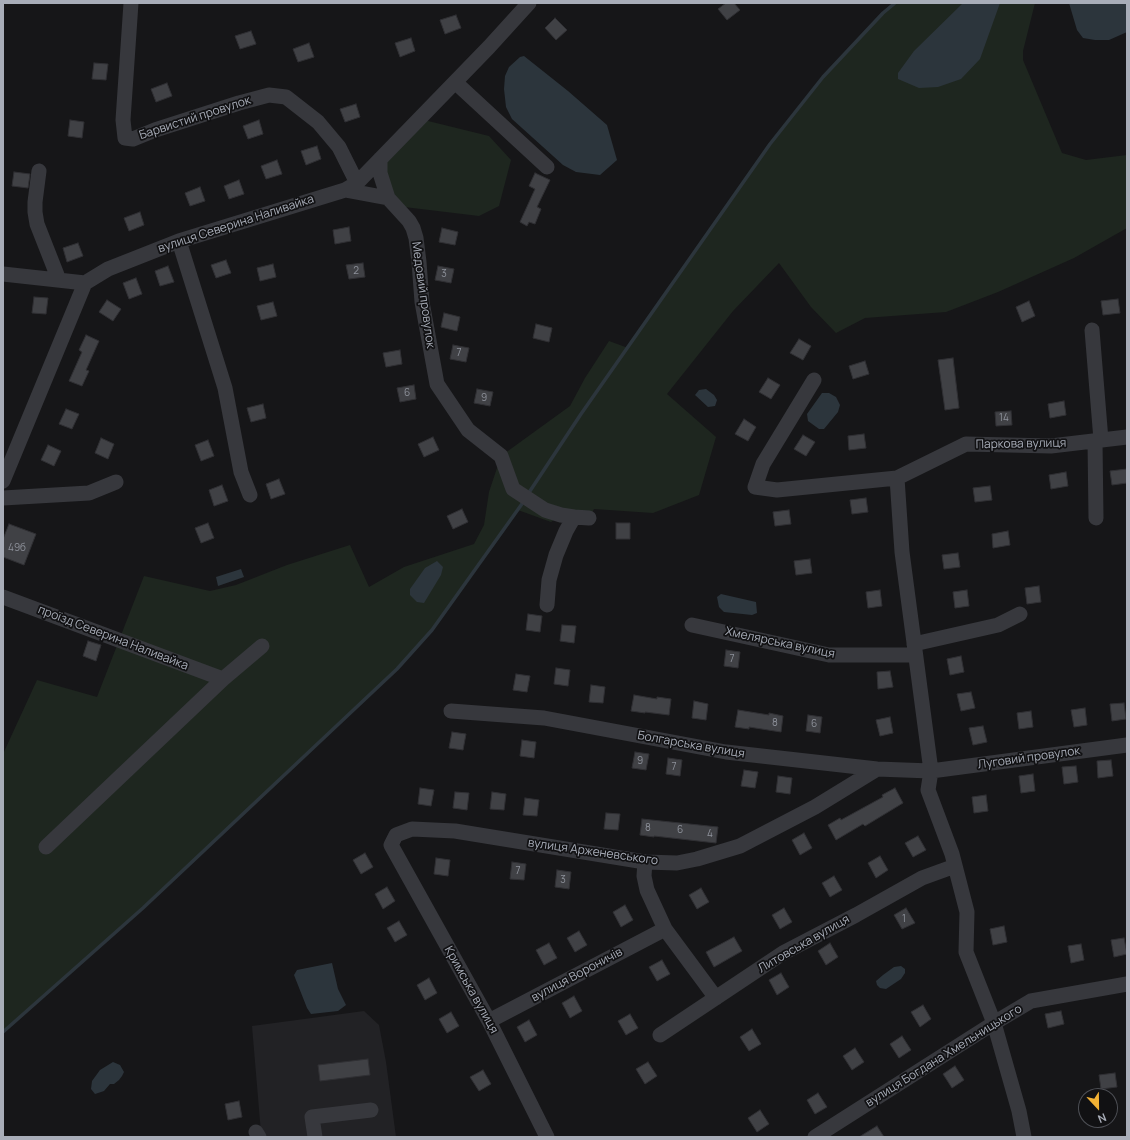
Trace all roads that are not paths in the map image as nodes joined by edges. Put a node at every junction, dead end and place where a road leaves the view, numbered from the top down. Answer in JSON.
{"nodes":[{"id":1,"x":131,"y":3,"type":"edge"},
{"id":2,"x":529,"y":3,"type":"edge"},
{"id":3,"x":455,"y":82,"type":"junction"},
{"id":4,"x":380,"y":159,"type":"junction"},
{"id":5,"x":547,"y":167,"type":"dead end"},
{"id":6,"x":39,"y":171,"type":"dead end"},
{"id":7,"x":351,"y":187,"type":"junction"},
{"id":8,"x":388,"y":198,"type":"junction"},
{"id":9,"x":178,"y":241,"type":"junction"},
{"id":10,"x":3,"y":274,"type":"edge"},
{"id":11,"x":59,"y":280,"type":"junction"},
{"id":12,"x":85,"y":283,"type":"junction"},
{"id":13,"x":1092,"y":330,"type":"dead end"},
{"id":14,"x":814,"y":380,"type":"dead end"},
{"id":15,"x":1127,"y":437,"type":"edge"},
{"id":16,"x":1098,"y":440,"type":"junction"},
{"id":17,"x":897,"y":478,"type":"junction"},
{"id":18,"x":3,"y":481,"type":"edge"},
{"id":19,"x":116,"y":482,"type":"dead end"},
{"id":20,"x":250,"y":494,"type":"dead end"},
{"id":21,"x":3,"y":498,"type":"edge"},
{"id":22,"x":1096,"y":518,"type":"dead end"},
{"id":23,"x":3,"y":597,"type":"edge"},
{"id":24,"x":547,"y":605,"type":"dead end"},
{"id":25,"x":1020,"y":614,"type":"dead end"},
{"id":26,"x":692,"y":625,"type":"dead end"},
{"id":27,"x":262,"y":646,"type":"dead end"},
{"id":28,"x":915,"y":649,"type":"junction"},
{"id":29,"x":222,"y":679,"type":"junction"},
{"id":30,"x":451,"y":711,"type":"dead end"},
{"id":31,"x":1127,"y":745,"type":"edge"},
{"id":32,"x":877,"y":769,"type":"junction"},
{"id":33,"x":931,"y":771,"type":"junction"},
{"id":34,"x":391,"y":845,"type":"joint"},
{"id":35,"x":46,"y":847,"type":"dead end"},
{"id":36,"x":645,"y":862,"type":"junction"},
{"id":37,"x":955,"y":866,"type":"junction"},
{"id":38,"x":665,"y":929,"type":"junction"},
{"id":39,"x":1127,"y":984,"type":"edge"},
{"id":40,"x":716,"y":998,"type":"junction"},
{"id":41,"x":489,"y":1021,"type":"junction"},
{"id":42,"x":994,"y":1022,"type":"junction"},
{"id":43,"x":660,"y":1035,"type":"dead end"},
{"id":44,"x":371,"y":1110,"type":"dead end"},
{"id":45,"x":315,"y":1137,"type":"edge"},
{"id":46,"x":548,"y":1137,"type":"edge"},
{"id":47,"x":815,"y":1137,"type":"edge"},
{"id":48,"x":1024,"y":1137,"type":"edge"}],
"edges":[{"from":1,"to":7,"type":"street","name":"Барвистий провулок"},
{"from":2,"to":3,"type":"street","name":"вулиця Северина Наливайка"},
{"from":3,"to":4,"type":"street","name":"вулиця Северина Наливайка"},
{"from":3,"to":5,"type":"street"},
{"from":4,"to":7,"type":"street","name":"вулиця Северина Наливайка"},
{"from":4,"to":8,"type":"street","name":"Медовий провулок"},
{"from":6,"to":11,"type":"street"},
{"from":7,"to":8,"type":"street"},
{"from":7,"to":9,"type":"street","name":"вулиця Северина Наливайка"},
{"from":8,"to":24,"type":"street","name":"Медовий провулок"},
{"from":9,"to":12,"type":"street","name":"вулиця Северина Наливайка"},
{"from":9,"to":20,"type":"street"},
{"from":10,"to":11,"type":"street"},
{"from":11,"to":12,"type":"street"},
{"from":12,"to":18,"type":"street"},
{"from":13,"to":16,"type":"street"},
{"from":14,"to":17,"type":"street","name":"Паркова вулиця"},
{"from":15,"to":16,"type":"street","name":"Паркова вулиця"},
{"from":16,"to":17,"type":"street","name":"Паркова вулиця"},
{"from":16,"to":22,"type":"street"},
{"from":17,"to":28,"type":"street"},
{"from":19,"to":21,"type":"street"},
{"from":23,"to":29,"type":"street","name":"проїзд Северина Наливайка"},
{"from":25,"to":28,"type":"street","name":"Хмелярська вулиця"},
{"from":26,"to":28,"type":"street","name":"Хмелярська вулиця"},
{"from":27,"to":29,"type":"street"},
{"from":28,"to":33,"type":"street"},
{"from":29,"to":35,"type":"street"},
{"from":30,"to":32,"type":"street","name":"Болгарська вулиця"},
{"from":31,"to":33,"type":"street","name":"Луговий провулок"},
{"from":32,"to":33,"type":"street","name":"Болгарська вулиця"},
{"from":32,"to":36,"type":"street","name":"вулиця Арженевського"},
{"from":33,"to":37,"type":"street"},
{"from":34,"to":36,"type":"street","name":"вулиця Арженевського"},
{"from":34,"to":41,"type":"street","name":"Кримська вулиця"},
{"from":36,"to":38,"type":"street"},
{"from":37,"to":40,"type":"street","name":"Литовська вулиця"},
{"from":37,"to":42,"type":"street"},
{"from":38,"to":40,"type":"street"},
{"from":38,"to":41,"type":"street","name":"вулиця Вороничів"},
{"from":39,"to":42,"type":"street","name":"вулиця Богдана Хмельницького"},
{"from":40,"to":43,"type":"street","name":"Литовська вулиця"},
{"from":41,"to":46,"type":"street","name":"Кримська вулиця"},
{"from":42,"to":47,"type":"street","name":"вулиця Богдана Хмельницького"},
{"from":42,"to":48,"type":"street"},
{"from":44,"to":45,"type":"street"}]}
